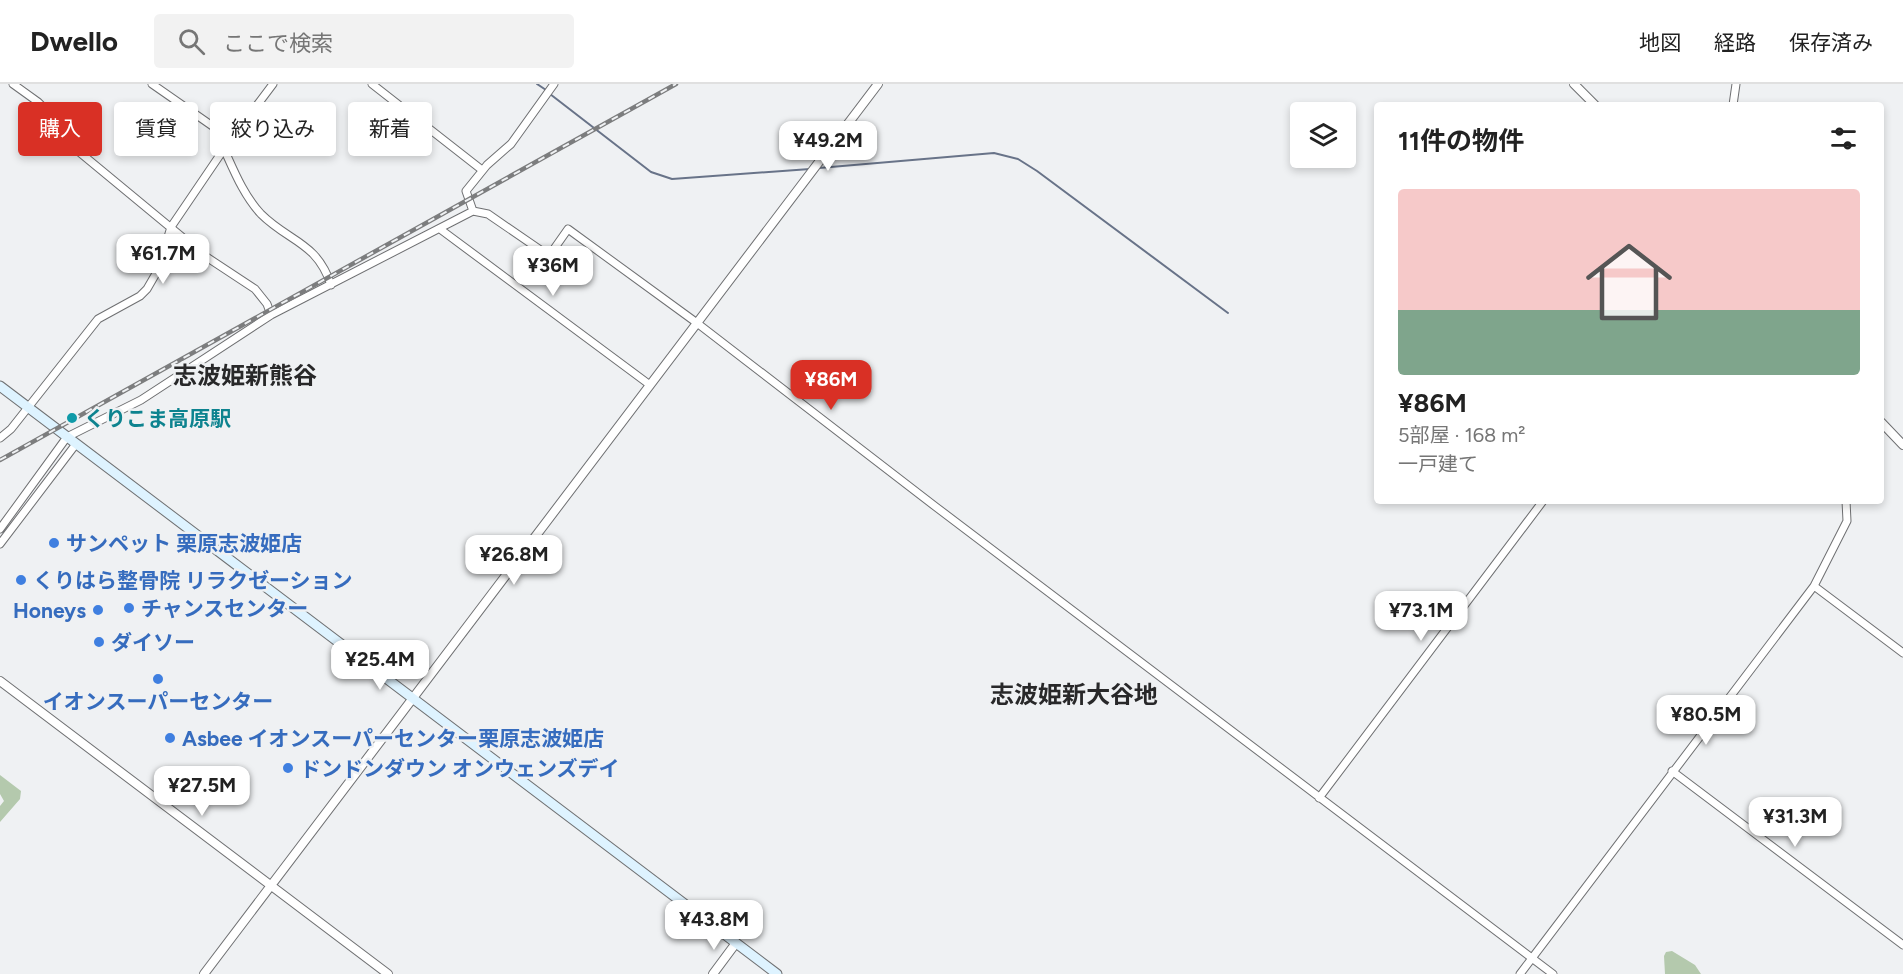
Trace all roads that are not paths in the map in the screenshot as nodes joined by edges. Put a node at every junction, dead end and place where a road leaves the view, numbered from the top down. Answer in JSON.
{"nodes":[{"id":1,"x":14,"y":84,"type":"edge"},
{"id":2,"x":152,"y":84,"type":"edge"},
{"id":3,"x":273,"y":84,"type":"edge"},
{"id":4,"x":372,"y":84,"type":"edge"},
{"id":5,"x":878,"y":84,"type":"edge"},
{"id":6,"x":1574,"y":84,"type":"edge"},
{"id":7,"x":1736,"y":84,"type":"edge"},
{"id":8,"x":553,"y":86,"type":"edge"},
{"id":9,"x":259,"y":102,"type":"edge"},
{"id":10,"x":1592,"y":102,"type":"edge"},
{"id":11,"x":1733,"y":102,"type":"edge"},
{"id":12,"x":210,"y":124,"type":"edge"},
{"id":13,"x":219,"y":156,"type":"edge"},
{"id":14,"x":227,"y":156,"type":"edge"},
{"id":15,"x":482,"y":170,"type":"junction"},
{"id":16,"x":473,"y":211,"type":"junction"},
{"id":17,"x":171,"y":227,"type":"junction"},
{"id":18,"x":441,"y":229,"type":"junction"},
{"id":19,"x":331,"y":285,"type":"junction"},
{"id":20,"x":271,"y":315,"type":"junction"},
{"id":21,"x":697,"y":323,"type":"junction"},
{"id":22,"x":650,"y":385,"type":"junction"},
{"id":23,"x":0,"y":386,"type":"edge"},
{"id":24,"x":28,"y":407,"type":"junction"},
{"id":25,"x":1884,"y":425,"type":"edge"},
{"id":26,"x":67,"y":437,"type":"junction"},
{"id":27,"x":0,"y":438,"type":"edge"},
{"id":28,"x":76,"y":444,"type":"junction"},
{"id":29,"x":1903,"y":445,"type":"edge"},
{"id":30,"x":38,"y":493,"type":"junction"},
{"id":31,"x":26,"y":494,"type":"junction"},
{"id":32,"x":1541,"y":504,"type":"edge"},
{"id":33,"x":1846,"y":504,"type":"edge"},
{"id":34,"x":0,"y":529,"type":"edge"},
{"id":35,"x":0,"y":543,"type":"edge"},
{"id":36,"x":1814,"y":586,"type":"junction"},
{"id":37,"x":1903,"y":653,"type":"edge"},
{"id":38,"x":0,"y":681,"type":"edge"},
{"id":39,"x":412,"y":698,"type":"junction"},
{"id":40,"x":1672,"y":771,"type":"junction"},
{"id":41,"x":1319,"y":798,"type":"junction"},
{"id":42,"x":271,"y":885,"type":"junction"},
{"id":43,"x":736,"y":943,"type":"junction"},
{"id":44,"x":1903,"y":945,"type":"edge"},
{"id":45,"x":1532,"y":958,"type":"junction"},
{"id":46,"x":204,"y":974,"type":"edge"},
{"id":47,"x":388,"y":974,"type":"edge"},
{"id":48,"x":713,"y":974,"type":"edge"},
{"id":49,"x":777,"y":974,"type":"edge"},
{"id":50,"x":1520,"y":974,"type":"edge"},
{"id":51,"x":1553,"y":974,"type":"edge"}],
"edges":[{"from":1,"to":17,"type":"street"},
{"from":2,"to":12,"type":"street"},
{"from":3,"to":9,"type":"street"},
{"from":4,"to":15,"type":"street"},
{"from":5,"to":21,"type":"street"},
{"from":6,"to":10,"type":"street"},
{"from":7,"to":11,"type":"street"},
{"from":8,"to":15,"type":"street"},
{"from":13,"to":17,"type":"street"},
{"from":14,"to":19,"type":"street"},
{"from":15,"to":16,"type":"street"},
{"from":16,"to":18,"type":"street"},
{"from":16,"to":21,"type":"street"},
{"from":17,"to":20,"type":"street"},
{"from":17,"to":24,"type":"street"},
{"from":18,"to":19,"type":"street"},
{"from":18,"to":22,"type":"street"},
{"from":19,"to":20,"type":"street"},
{"from":20,"to":26,"type":"street"},
{"from":21,"to":22,"type":"street"},
{"from":21,"to":41,"type":"street"},
{"from":22,"to":39,"type":"street"},
{"from":23,"to":24,"type":"main road"},
{"from":24,"to":26,"type":"main road"},
{"from":24,"to":27,"type":"street"},
{"from":25,"to":29,"type":"street"},
{"from":26,"to":28,"type":"main road"},
{"from":26,"to":31,"type":"street"},
{"from":28,"to":30,"type":"street"},
{"from":28,"to":39,"type":"main road"},
{"from":30,"to":31,"type":"street"},
{"from":30,"to":35,"type":"street"},
{"from":31,"to":34,"type":"street"},
{"from":32,"to":41,"type":"street"},
{"from":33,"to":36,"type":"street"},
{"from":36,"to":37,"type":"street"},
{"from":36,"to":40,"type":"street"},
{"from":38,"to":42,"type":"street"},
{"from":39,"to":42,"type":"street"},
{"from":39,"to":43,"type":"main road"},
{"from":40,"to":44,"type":"street"},
{"from":40,"to":45,"type":"street"},
{"from":41,"to":45,"type":"street"},
{"from":42,"to":46,"type":"street"},
{"from":42,"to":47,"type":"street"},
{"from":43,"to":48,"type":"street"},
{"from":43,"to":49,"type":"main road"},
{"from":45,"to":50,"type":"street"},
{"from":45,"to":51,"type":"street"}]}
